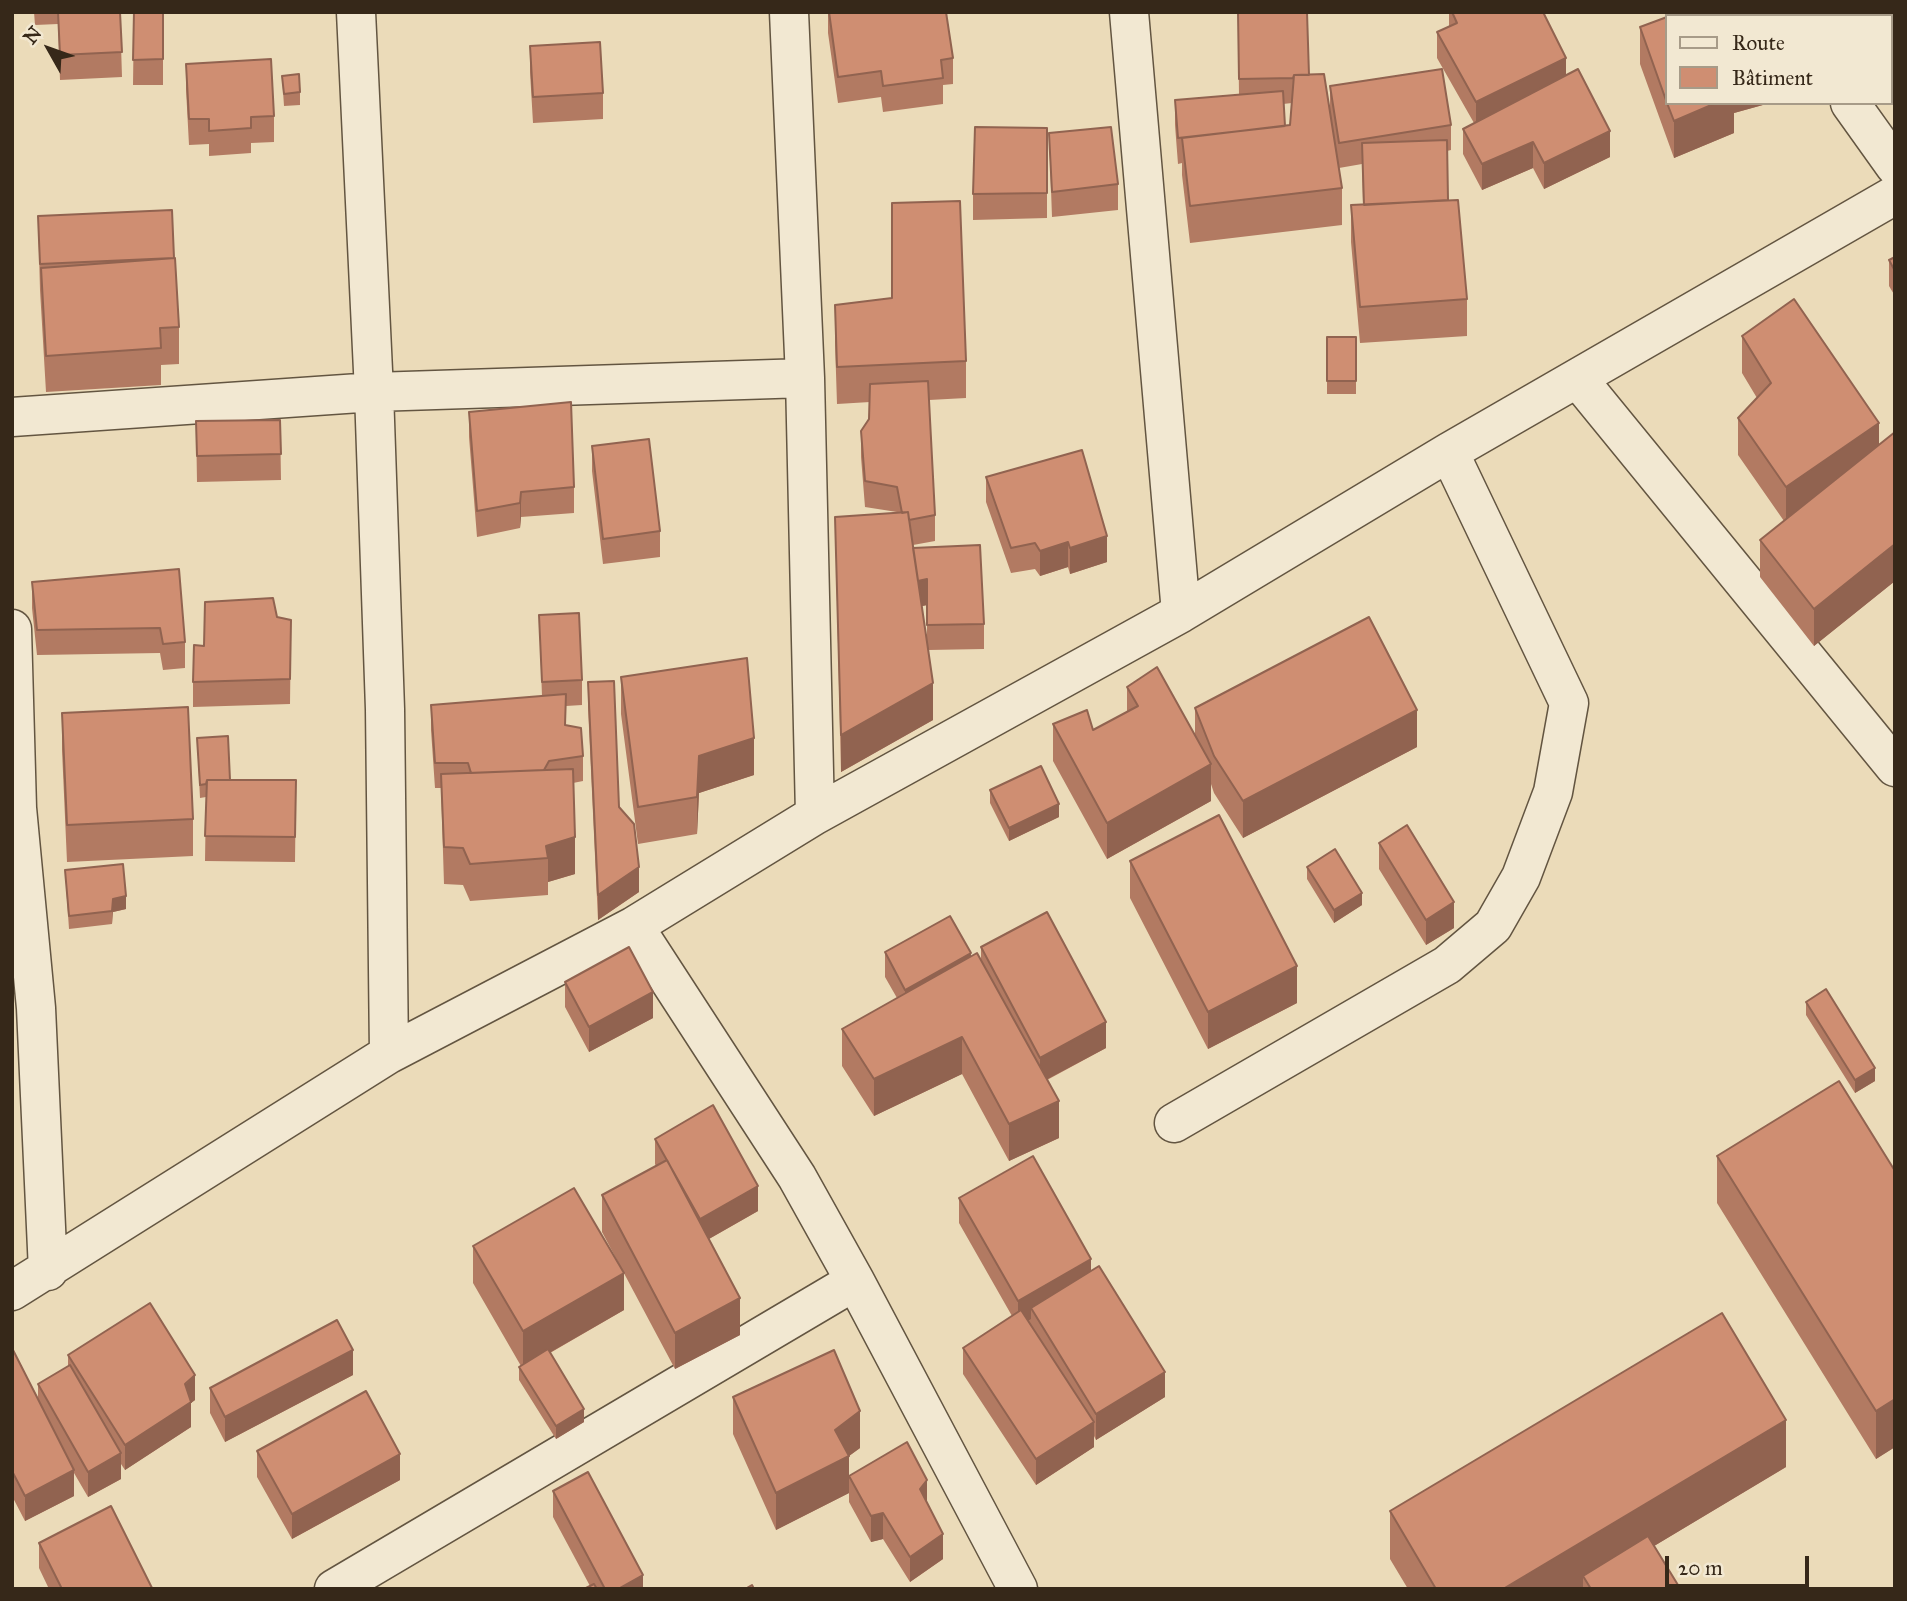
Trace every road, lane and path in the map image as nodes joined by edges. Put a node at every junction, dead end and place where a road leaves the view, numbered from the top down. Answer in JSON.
{"nodes":[{"id":1,"x":356,"y":12,"type":"edge"},
{"id":2,"x":789,"y":12,"type":"edge"},
{"id":3,"x":1129,"y":12,"type":"edge"},
{"id":4,"x":1851,"y":105,"type":"edge"},
{"id":5,"x":1895,"y":166,"type":"edge"},
{"id":6,"x":1895,"y":195,"type":"edge"},
{"id":7,"x":805,"y":378,"type":"junction"},
{"id":8,"x":1578,"y":379,"type":"junction"},
{"id":9,"x":374,"y":392,"type":"junction"},
{"id":10,"x":12,"y":417,"type":"edge"},
{"id":11,"x":1449,"y":452,"type":"junction"},
{"id":12,"x":1181,"y":613,"type":"junction"},
{"id":13,"x":12,"y":629,"type":"edge"},
{"id":14,"x":1895,"y":767,"type":"edge"},
{"id":15,"x":815,"y":815,"type":"junction"},
{"id":16,"x":634,"y":926,"type":"junction"},
{"id":17,"x":389,"y":1054,"type":"junction"},
{"id":18,"x":1174,"y":1123,"type":"dead end"},
{"id":19,"x":48,"y":1270,"type":"junction"},
{"id":20,"x":855,"y":1281,"type":"junction"},
{"id":21,"x":12,"y":1291,"type":"edge"},
{"id":22,"x":334,"y":1589,"type":"edge"},
{"id":23,"x":1018,"y":1589,"type":"edge"}],
"edges":[{"from":1,"to":9,"type":"street"},
{"from":2,"to":7,"type":"street"},
{"from":3,"to":12,"type":"street"},
{"from":4,"to":5,"type":"street"},
{"from":6,"to":8,"type":"street"},
{"from":7,"to":9,"type":"street"},
{"from":7,"to":15,"type":"street"},
{"from":8,"to":11,"type":"street"},
{"from":8,"to":14,"type":"street"},
{"from":9,"to":10,"type":"street"},
{"from":9,"to":17,"type":"street"},
{"from":11,"to":12,"type":"street"},
{"from":11,"to":18,"type":"street"},
{"from":12,"to":15,"type":"street"},
{"from":13,"to":19,"type":"street"},
{"from":15,"to":16,"type":"street"},
{"from":16,"to":17,"type":"street"},
{"from":16,"to":20,"type":"street"},
{"from":17,"to":19,"type":"street"},
{"from":19,"to":21,"type":"street"},
{"from":20,"to":22,"type":"street"},
{"from":20,"to":23,"type":"street"}]}
